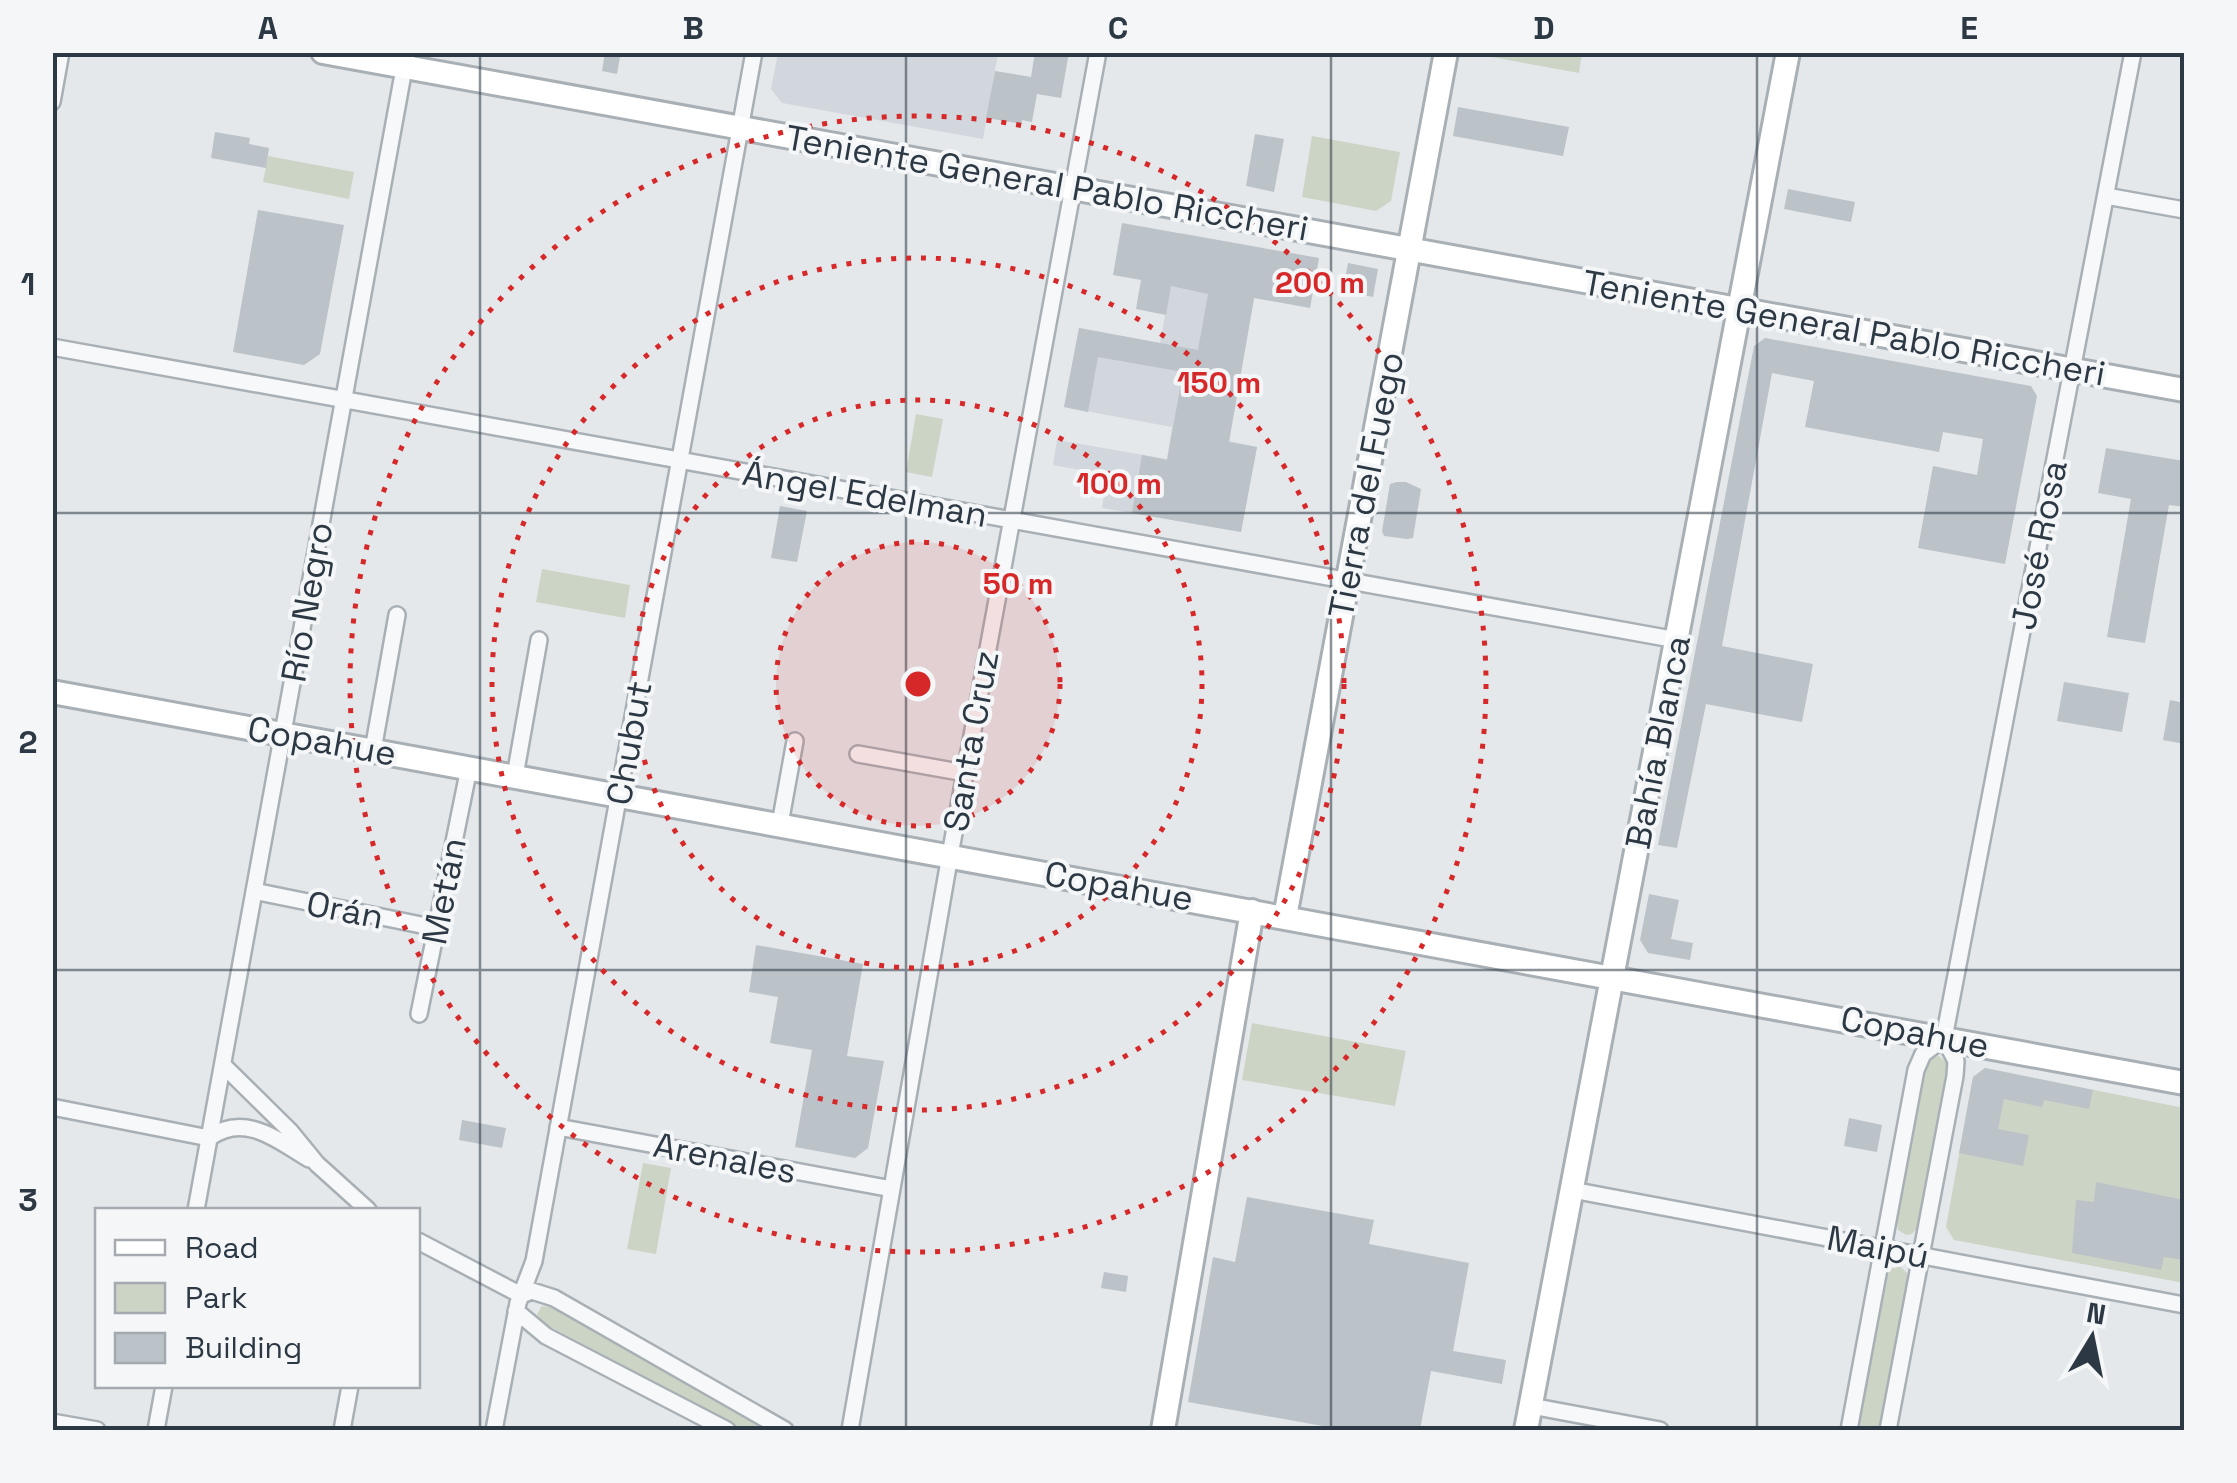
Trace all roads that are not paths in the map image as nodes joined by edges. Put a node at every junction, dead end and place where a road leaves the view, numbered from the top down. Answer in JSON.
{"nodes":[{"id":1,"x":62,"y":52,"type":"edge"},
{"id":2,"x":323,"y":52,"type":"edge"},
{"id":3,"x":754,"y":52,"type":"edge"},
{"id":4,"x":1098,"y":52,"type":"edge"},
{"id":5,"x":1446,"y":52,"type":"edge"},
{"id":6,"x":1788,"y":52,"type":"edge"},
{"id":7,"x":2133,"y":52,"type":"edge"},
{"id":8,"x":405,"y":60,"type":"edge"},
{"id":9,"x":52,"y":102,"type":"edge"},
{"id":10,"x":740,"y":128,"type":"junction"},
{"id":11,"x":1073,"y":188,"type":"junction"},
{"id":12,"x":2106,"y":196,"type":"junction"},
{"id":13,"x":2184,"y":210,"type":"edge"},
{"id":14,"x":1410,"y":249,"type":"junction"},
{"id":15,"x":1740,"y":308,"type":"junction"},
{"id":16,"x":52,"y":348,"type":"edge"},
{"id":17,"x":2072,"y":369,"type":"junction"},
{"id":18,"x":2184,"y":390,"type":"edge"},
{"id":19,"x":344,"y":400,"type":"junction"},
{"id":20,"x":679,"y":460,"type":"junction"},
{"id":21,"x":1011,"y":520,"type":"junction"},
{"id":22,"x":1348,"y":581,"type":"junction"},
{"id":23,"x":398,"y":615,"type":"dead end"},
{"id":24,"x":539,"y":640,"type":"dead end"},
{"id":25,"x":1677,"y":640,"type":"junction"},
{"id":26,"x":52,"y":692,"type":"edge"},
{"id":27,"x":283,"y":734,"type":"junction"},
{"id":28,"x":795,"y":741,"type":"dead end"},
{"id":29,"x":373,"y":750,"type":"junction"},
{"id":30,"x":858,"y":754,"type":"dead end"},
{"id":31,"x":469,"y":768,"type":"junction"},
{"id":32,"x":965,"y":773,"type":"junction"},
{"id":33,"x":515,"y":776,"type":"junction"},
{"id":34,"x":620,"y":795,"type":"junction"},
{"id":35,"x":780,"y":824,"type":"junction"},
{"id":36,"x":950,"y":855,"type":"junction"},
{"id":37,"x":254,"y":892,"type":"junction"},
{"id":38,"x":1252,"y":911,"type":"junction"},
{"id":39,"x":1285,"y":917,"type":"junction"},
{"id":40,"x":436,"y":928,"type":"junction"},
{"id":41,"x":1614,"y":976,"type":"junction"},
{"id":42,"x":419,"y":1014,"type":"dead end"},
{"id":43,"x":1944,"y":1038,"type":"junction"},
{"id":44,"x":223,"y":1065,"type":"junction"},
{"id":45,"x":2184,"y":1083,"type":"edge"},
{"id":46,"x":52,"y":1107,"type":"edge"},
{"id":47,"x":558,"y":1127,"type":"junction"},
{"id":48,"x":209,"y":1138,"type":"junction"},
{"id":49,"x":317,"y":1164,"type":"junction"},
{"id":50,"x":892,"y":1189,"type":"junction"},
{"id":51,"x":1572,"y":1190,"type":"junction"},
{"id":52,"x":196,"y":1208,"type":"edge"},
{"id":53,"x":366,"y":1208,"type":"edge"},
{"id":54,"x":420,"y":1242,"type":"edge"},
{"id":55,"x":1883,"y":1248,"type":"junction"},
{"id":56,"x":1921,"y":1256,"type":"junction"},
{"id":57,"x":518,"y":1303,"type":"junction"},
{"id":58,"x":2184,"y":1305,"type":"edge"},
{"id":59,"x":164,"y":1388,"type":"edge"},
{"id":60,"x":350,"y":1388,"type":"edge"},
{"id":61,"x":1531,"y":1406,"type":"junction"},
{"id":62,"x":52,"y":1422,"type":"edge"},
{"id":63,"x":97,"y":1430,"type":"edge"},
{"id":64,"x":156,"y":1430,"type":"edge"},
{"id":65,"x":342,"y":1430,"type":"edge"},
{"id":66,"x":494,"y":1430,"type":"edge"},
{"id":67,"x":727,"y":1430,"type":"edge"},
{"id":68,"x":784,"y":1430,"type":"edge"},
{"id":69,"x":850,"y":1430,"type":"edge"},
{"id":70,"x":1163,"y":1430,"type":"edge"},
{"id":71,"x":1526,"y":1430,"type":"edge"},
{"id":72,"x":1660,"y":1430,"type":"edge"},
{"id":73,"x":1849,"y":1430,"type":"edge"},
{"id":74,"x":1888,"y":1430,"type":"edge"}],
"edges":[{"from":1,"to":9,"type":"street"},
{"from":2,"to":8,"type":"street","name":"Teniente General Pablo Riccheri"},
{"from":3,"to":10,"type":"street","name":"Chubut"},
{"from":4,"to":11,"type":"street","name":"Santa Cruz"},
{"from":5,"to":14,"type":"street","name":"Tierra del Fuego"},
{"from":6,"to":15,"type":"street","name":"Bahía Blanca"},
{"from":7,"to":12,"type":"street","name":"José Rosa"},
{"from":8,"to":10,"type":"street","name":"Teniente General Pablo Riccheri"},
{"from":8,"to":19,"type":"street","name":"Río Negro"},
{"from":10,"to":11,"type":"street","name":"Teniente General Pablo Riccheri"},
{"from":10,"to":20,"type":"street","name":"Chubut"},
{"from":11,"to":14,"type":"street","name":"Teniente General Pablo Riccheri"},
{"from":11,"to":21,"type":"street","name":"Santa Cruz"},
{"from":12,"to":13,"type":"street"},
{"from":12,"to":17,"type":"street","name":"José Rosa"},
{"from":14,"to":15,"type":"street","name":"Teniente General Pablo Riccheri"},
{"from":14,"to":22,"type":"street","name":"Tierra del Fuego"},
{"from":15,"to":17,"type":"street","name":"Teniente General Pablo Riccheri"},
{"from":15,"to":25,"type":"street","name":"Bahía Blanca"},
{"from":16,"to":19,"type":"street","name":"Ángel Edelman"},
{"from":17,"to":18,"type":"street","name":"Teniente General Pablo Riccheri"},
{"from":17,"to":43,"type":"street","name":"José Rosa"},
{"from":19,"to":20,"type":"street","name":"Ángel Edelman"},
{"from":19,"to":27,"type":"street","name":"Río Negro"},
{"from":20,"to":21,"type":"street","name":"Ángel Edelman"},
{"from":20,"to":34,"type":"street","name":"Chubut"},
{"from":21,"to":22,"type":"street","name":"Ángel Edelman"},
{"from":21,"to":32,"type":"street","name":"Santa Cruz"},
{"from":22,"to":25,"type":"street","name":"Ángel Edelman"},
{"from":22,"to":39,"type":"street","name":"Tierra del Fuego"},
{"from":23,"to":29,"type":"street"},
{"from":24,"to":33,"type":"street"},
{"from":25,"to":41,"type":"street","name":"Bahía Blanca"},
{"from":26,"to":27,"type":"street","name":"Copahue"},
{"from":27,"to":29,"type":"street","name":"Copahue"},
{"from":27,"to":37,"type":"street","name":"Río Negro"},
{"from":28,"to":35,"type":"street"},
{"from":29,"to":31,"type":"street","name":"Copahue"},
{"from":30,"to":32,"type":"street"},
{"from":31,"to":33,"type":"street","name":"Copahue"},
{"from":31,"to":40,"type":"street","name":"Metán"},
{"from":32,"to":36,"type":"street","name":"Santa Cruz"},
{"from":33,"to":34,"type":"street","name":"Copahue"},
{"from":34,"to":35,"type":"street","name":"Copahue"},
{"from":34,"to":47,"type":"street","name":"Chubut"},
{"from":35,"to":36,"type":"street","name":"Copahue"},
{"from":36,"to":38,"type":"street","name":"Copahue"},
{"from":36,"to":50,"type":"street","name":"Santa Cruz"},
{"from":37,"to":40,"type":"street","name":"Orán"},
{"from":37,"to":44,"type":"street","name":"Río Negro"},
{"from":38,"to":39,"type":"street","name":"Copahue"},
{"from":38,"to":70,"type":"street"},
{"from":39,"to":41,"type":"street","name":"Copahue"},
{"from":40,"to":42,"type":"street","name":"Metán"},
{"from":41,"to":43,"type":"street","name":"Copahue"},
{"from":41,"to":51,"type":"street","name":"Bahía Blanca"},
{"from":43,"to":45,"type":"street","name":"Copahue"},
{"from":43,"to":55,"type":"street","name":"José Rosa"},
{"from":43,"to":56,"type":"street","name":"José Rosa"},
{"from":44,"to":48,"type":"street","name":"Río Negro"},
{"from":44,"to":49,"type":"street"},
{"from":46,"to":48,"type":"street"},
{"from":47,"to":50,"type":"street","name":"Arenales"},
{"from":47,"to":57,"type":"street","name":"Chubut"},
{"from":48,"to":49,"type":"street"},
{"from":48,"to":52,"type":"street","name":"Río Negro"},
{"from":49,"to":53,"type":"street"},
{"from":50,"to":69,"type":"street","name":"Santa Cruz"},
{"from":51,"to":55,"type":"street","name":"Maipú"},
{"from":51,"to":61,"type":"street","name":"Bahía Blanca"},
{"from":54,"to":57,"type":"street"},
{"from":55,"to":56,"type":"street","name":"Maipú"},
{"from":55,"to":73,"type":"street","name":"José Rosa"},
{"from":56,"to":58,"type":"street","name":"Maipú"},
{"from":56,"to":74,"type":"street","name":"José Rosa"},
{"from":57,"to":66,"type":"street","name":"Chubut"},
{"from":57,"to":67,"type":"street"},
{"from":57,"to":68,"type":"street"},
{"from":59,"to":64,"type":"street"},
{"from":60,"to":65,"type":"street"},
{"from":61,"to":71,"type":"street","name":"Bahía Blanca"},
{"from":61,"to":72,"type":"street"},
{"from":62,"to":63,"type":"street"}]}
